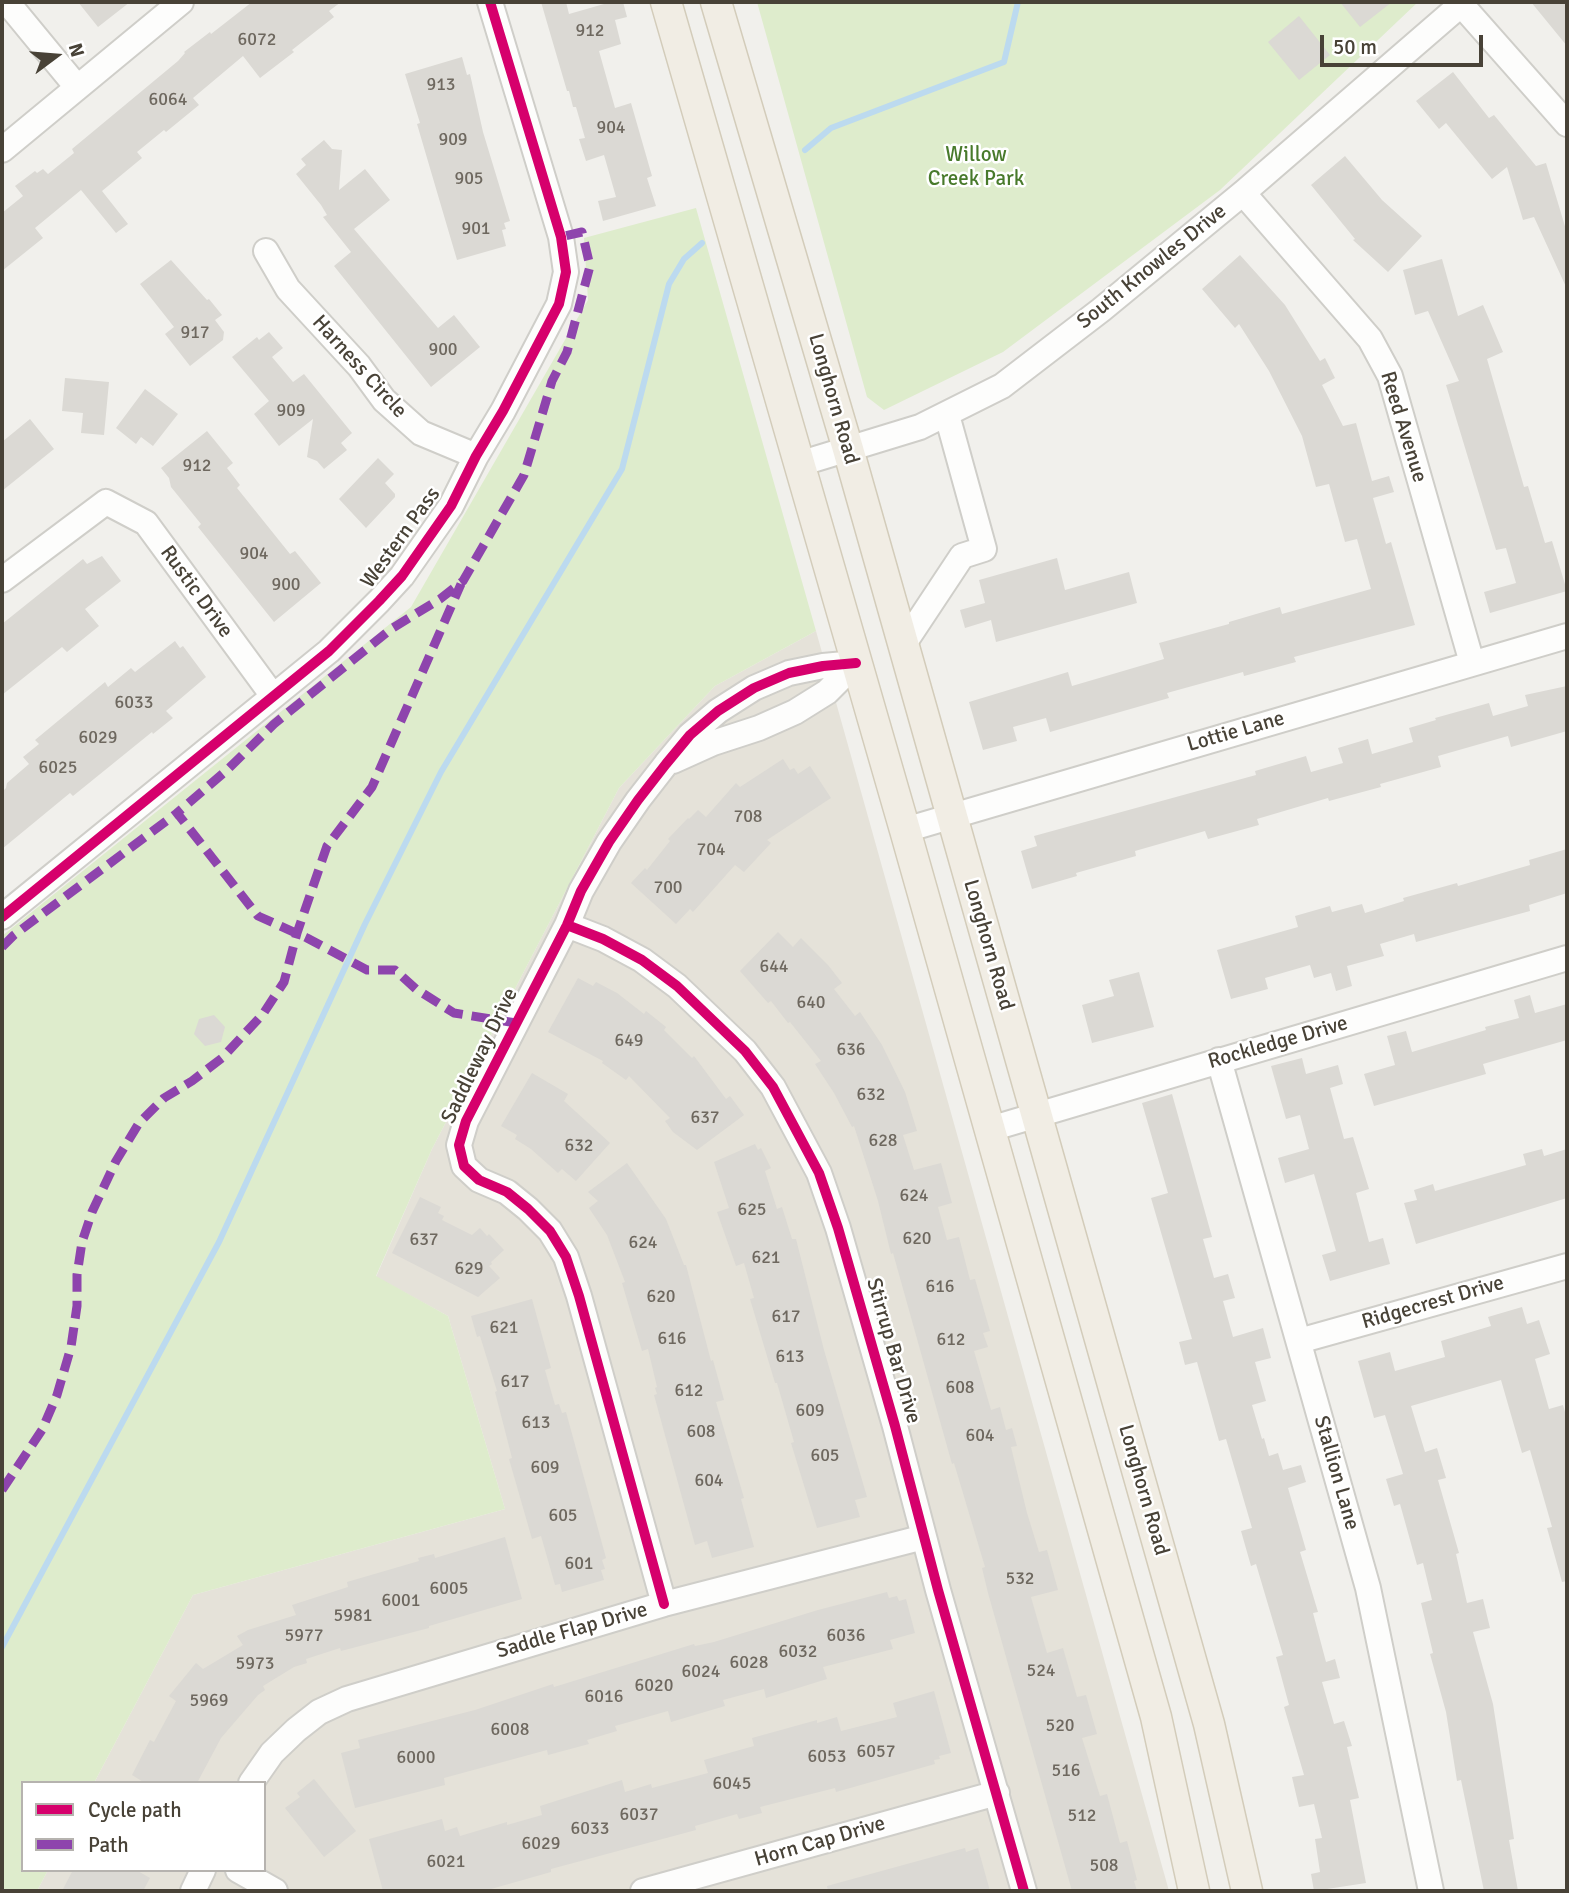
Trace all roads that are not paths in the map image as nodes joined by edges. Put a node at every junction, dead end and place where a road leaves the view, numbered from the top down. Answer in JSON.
{"nodes":[{"id":1,"x":7,"y":2,"type":"edge"},
{"id":2,"x":181,"y":2,"type":"edge"},
{"id":3,"x":491,"y":2,"type":"edge"},
{"id":4,"x":666,"y":2,"type":"edge"},
{"id":5,"x":716,"y":2,"type":"edge"},
{"id":6,"x":1462,"y":3,"type":"edge"},
{"id":7,"x":77,"y":87,"type":"junction"},
{"id":8,"x":1567,"y":124,"type":"edge"},
{"id":9,"x":2,"y":150,"type":"edge"},
{"id":10,"x":1243,"y":193,"type":"junction"},
{"id":11,"x":266,"y":251,"type":"dead end"},
{"id":12,"x":947,"y":415,"type":"junction"},
{"id":13,"x":848,"y":449,"type":"junction"},
{"id":14,"x":476,"y":456,"type":"junction"},
{"id":15,"x":799,"y":464,"type":"junction"},
{"id":16,"x":2,"y":580,"type":"edge"},
{"id":17,"x":1567,"y":636,"type":"edge"},
{"id":18,"x":903,"y":645,"type":"junction"},
{"id":19,"x":856,"y":663,"type":"junction"},
{"id":20,"x":1472,"y":663,"type":"junction"},
{"id":21,"x":273,"y":696,"type":"junction"},
{"id":22,"x":666,"y":764,"type":"junction"},
{"id":23,"x":951,"y":816,"type":"junction"},
{"id":24,"x":905,"y":830,"type":"junction"},
{"id":25,"x":2,"y":918,"type":"edge"},
{"id":26,"x":567,"y":925,"type":"junction"},
{"id":27,"x":1567,"y":958,"type":"edge"},
{"id":28,"x":1219,"y":1060,"type":"junction"},
{"id":29,"x":1036,"y":1115,"type":"junction"},
{"id":30,"x":990,"y":1129,"type":"junction"},
{"id":31,"x":1567,"y":1266,"type":"edge"},
{"id":32,"x":1299,"y":1340,"type":"junction"},
{"id":33,"x":924,"y":1537,"type":"junction"},
{"id":34,"x":664,"y":1604,"type":"junction"},
{"id":35,"x":252,"y":1781,"type":"edge"},
{"id":36,"x":996,"y":1793,"type":"junction"},
{"id":37,"x":203,"y":1872,"type":"edge"},
{"id":38,"x":242,"y":1872,"type":"edge"},
{"id":39,"x":193,"y":1891,"type":"edge"},
{"id":40,"x":275,"y":1891,"type":"edge"},
{"id":41,"x":643,"y":1891,"type":"edge"},
{"id":42,"x":1024,"y":1891,"type":"edge"},
{"id":43,"x":1194,"y":1891,"type":"edge"},
{"id":44,"x":1247,"y":1891,"type":"edge"},
{"id":45,"x":1431,"y":1891,"type":"edge"}],
"edges":[{"from":1,"to":7,"type":"street"},
{"from":2,"to":7,"type":"street"},
{"from":3,"to":14,"type":"street","name":"Western Pass"},
{"from":4,"to":15,"type":"main road"},
{"from":5,"to":13,"type":"main road","name":"Longhorn Road"},
{"from":6,"to":8,"type":"street"},
{"from":6,"to":10,"type":"street","name":"South Knowles Drive"},
{"from":7,"to":9,"type":"street"},
{"from":10,"to":12,"type":"street","name":"South Knowles Drive"},
{"from":10,"to":20,"type":"street","name":"Reed Avenue"},
{"from":11,"to":14,"type":"street","name":"Harness Circle"},
{"from":12,"to":13,"type":"street","name":"South Knowles Drive"},
{"from":12,"to":18,"type":"street"},
{"from":13,"to":15,"type":"street","name":"South Knowles Drive"},
{"from":13,"to":18,"type":"main road","name":"Longhorn Road"},
{"from":14,"to":21,"type":"street","name":"Western Pass"},
{"from":15,"to":19,"type":"main road"},
{"from":16,"to":21,"type":"street","name":"Rustic Drive"},
{"from":17,"to":20,"type":"street","name":"Lottie Lane"},
{"from":18,"to":23,"type":"main road","name":"Longhorn Road"},
{"from":19,"to":22,"type":"street","name":"Saddleway Drive"},
{"from":19,"to":22,"type":"street","name":"Saddleway Drive"},
{"from":19,"to":24,"type":"main road"},
{"from":20,"to":23,"type":"street","name":"Lottie Lane"},
{"from":21,"to":25,"type":"street","name":"Western Pass"},
{"from":22,"to":26,"type":"street","name":"Saddleway Drive"},
{"from":23,"to":24,"type":"street","name":"Lottie Lane"},
{"from":23,"to":29,"type":"main road","name":"Longhorn Road"},
{"from":24,"to":30,"type":"main road"},
{"from":26,"to":33,"type":"street","name":"Stirrup Bar Drive"},
{"from":26,"to":34,"type":"street","name":"Saddleway Drive"},
{"from":27,"to":28,"type":"street","name":"Rockledge Drive"},
{"from":28,"to":29,"type":"street","name":"Rockledge Drive"},
{"from":28,"to":32,"type":"street","name":"Stallion Lane"},
{"from":29,"to":30,"type":"street","name":"Rockledge Drive"},
{"from":29,"to":44,"type":"main road","name":"Longhorn Road"},
{"from":30,"to":43,"type":"main road"},
{"from":31,"to":32,"type":"street","name":"Ridgecrest Drive"},
{"from":32,"to":45,"type":"street","name":"Stallion Lane"},
{"from":33,"to":34,"type":"street","name":"Saddle Flap Drive"},
{"from":33,"to":36,"type":"street","name":"Stirrup Bar Drive"},
{"from":34,"to":35,"type":"street","name":"Saddle Flap Drive"},
{"from":36,"to":41,"type":"street","name":"Horn Cap Drive"},
{"from":36,"to":42,"type":"street","name":"Stirrup Bar Drive"},
{"from":37,"to":39,"type":"street"},
{"from":38,"to":40,"type":"street"}]}
